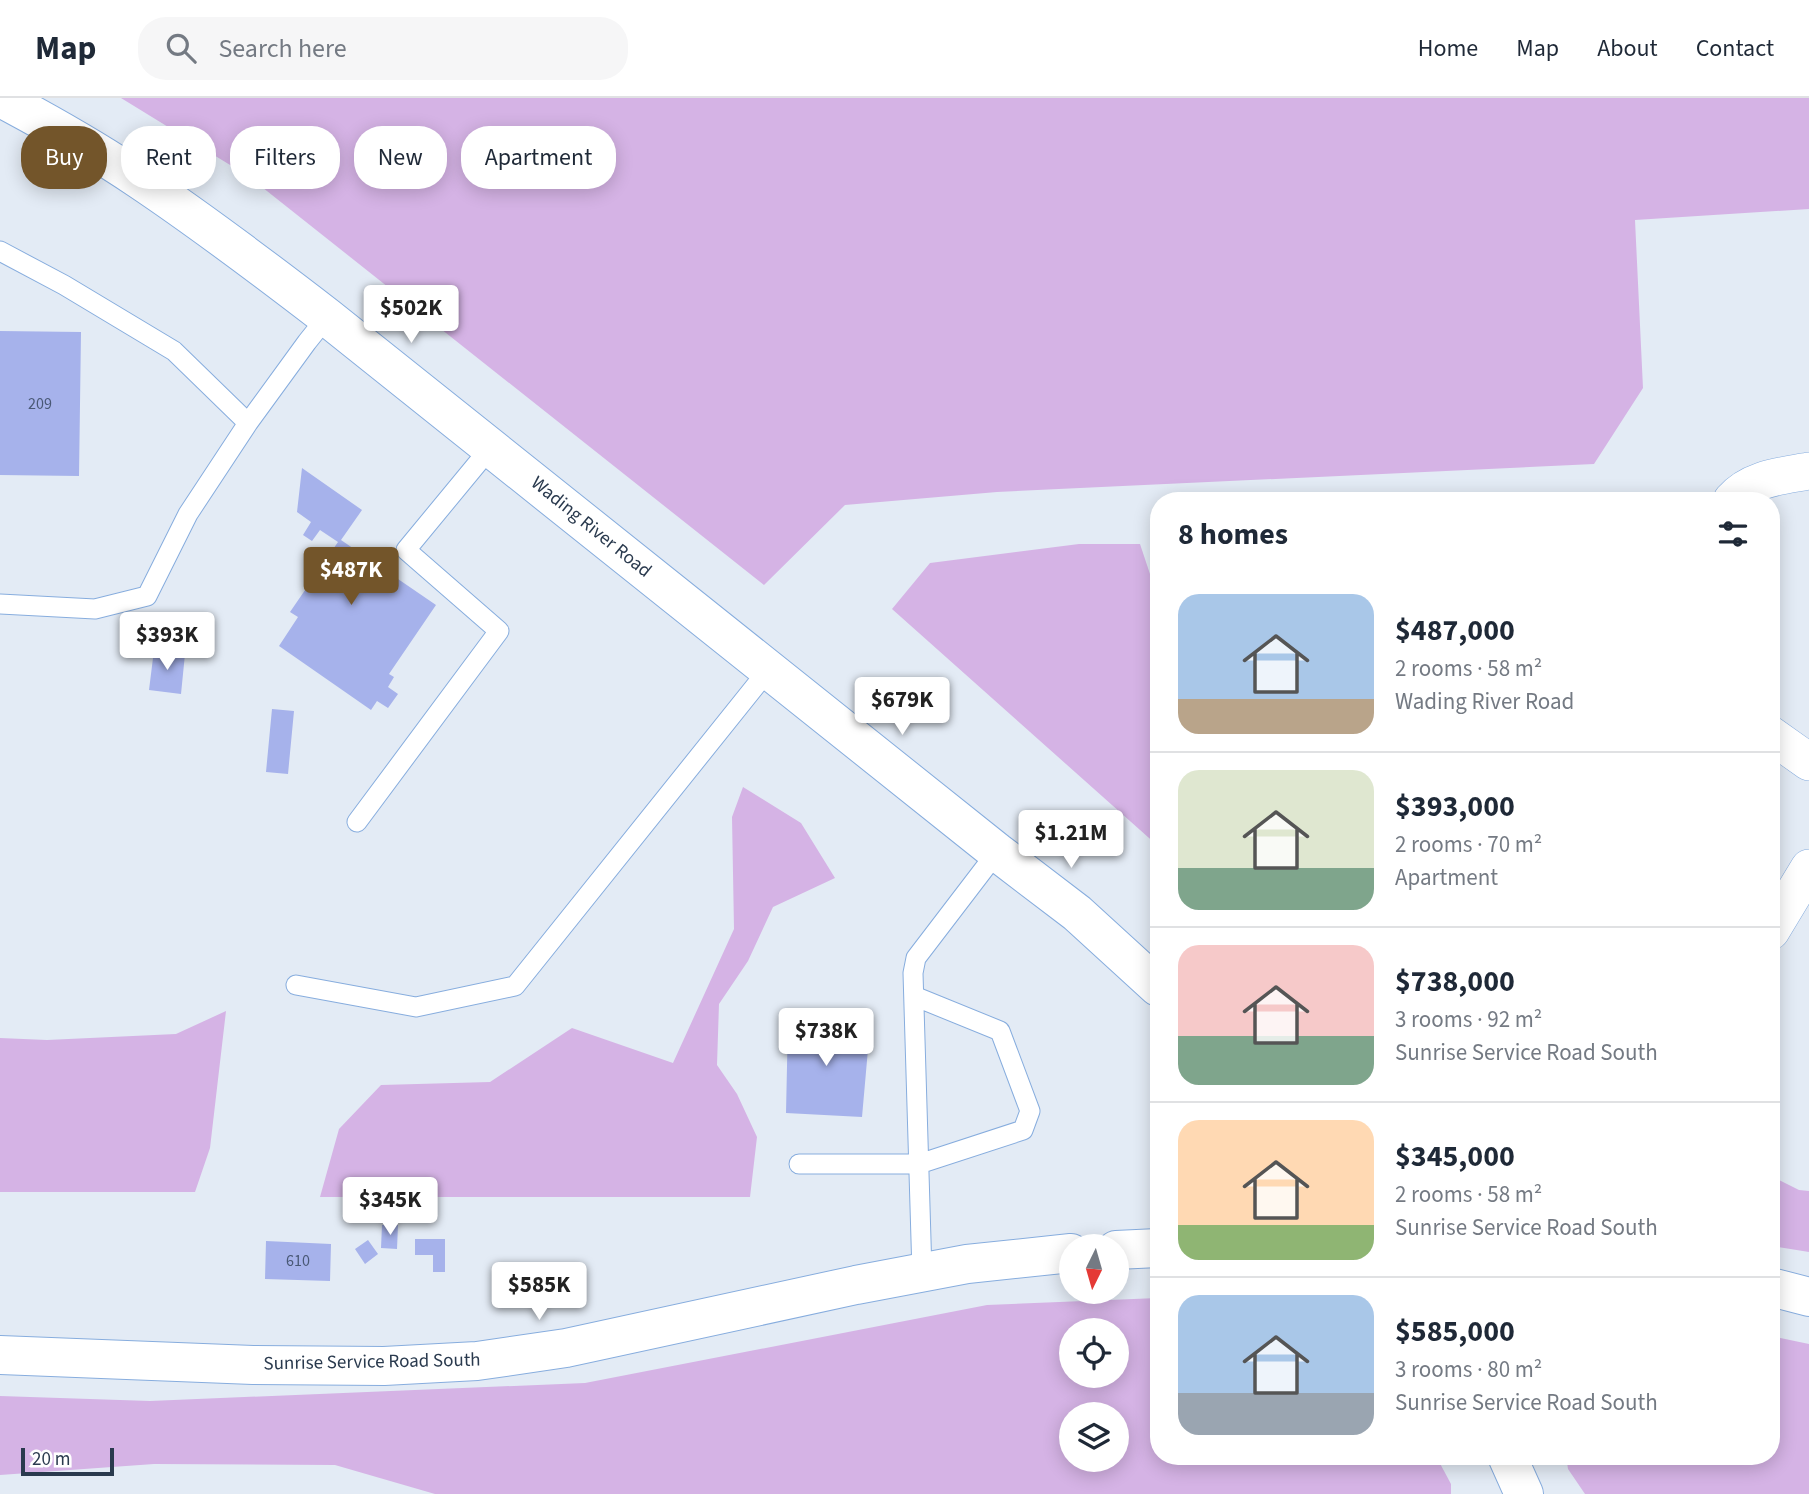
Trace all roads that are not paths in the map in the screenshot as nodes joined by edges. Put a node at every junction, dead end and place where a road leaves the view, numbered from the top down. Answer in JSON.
{"nodes":[{"id":1,"x":1,"y":98,"type":"edge"},
{"id":2,"x":0,"y":251,"type":"edge"},
{"id":3,"x":327,"y":317,"type":"junction"},
{"id":4,"x":248,"y":423,"type":"junction"},
{"id":5,"x":491,"y":447,"type":"junction"},
{"id":6,"x":1809,"y":471,"type":"edge"},
{"id":7,"x":1742,"y":492,"type":"edge"},
{"id":8,"x":0,"y":604,"type":"edge"},
{"id":9,"x":769,"y":669,"type":"junction"},
{"id":10,"x":1780,"y":741,"type":"edge"},
{"id":11,"x":1809,"y":762,"type":"edge"},
{"id":12,"x":358,"y":822,"type":"dead end"},
{"id":13,"x":997,"y":852,"type":"junction"},
{"id":14,"x":1809,"y":868,"type":"edge"},
{"id":15,"x":1780,"y":916,"type":"edge"},
{"id":16,"x":1150,"y":980,"type":"edge"},
{"id":17,"x":296,"y":985,"type":"dead end"},
{"id":18,"x":914,"y":996,"type":"junction"},
{"id":19,"x":799,"y":1164,"type":"dead end"},
{"id":20,"x":919,"y":1164,"type":"junction"},
{"id":21,"x":1150,"y":1248,"type":"edge"},
{"id":22,"x":1129,"y":1249,"type":"edge"},
{"id":23,"x":1059,"y":1254,"type":"edge"},
{"id":24,"x":922,"y":1273,"type":"junction"},
{"id":25,"x":1780,"y":1289,"type":"edge"},
{"id":26,"x":1809,"y":1297,"type":"edge"},
{"id":27,"x":0,"y":1355,"type":"edge"}],
"edges":[{"from":1,"to":3,"type":"main road","name":"Wading River Road"},
{"from":2,"to":4,"type":"lane"},
{"from":3,"to":4,"type":"lane"},
{"from":3,"to":5,"type":"main road","name":"Wading River Road"},
{"from":4,"to":8,"type":"lane"},
{"from":5,"to":9,"type":"main road","name":"Wading River Road"},
{"from":5,"to":12,"type":"lane"},
{"from":6,"to":7,"type":"street"},
{"from":9,"to":13,"type":"main road","name":"Wading River Road"},
{"from":9,"to":17,"type":"lane"},
{"from":10,"to":11,"type":"street"},
{"from":13,"to":16,"type":"main road","name":"Wading River Road"},
{"from":13,"to":18,"type":"lane"},
{"from":14,"to":15,"type":"street"},
{"from":18,"to":20,"type":"lane"},
{"from":18,"to":20,"type":"lane"},
{"from":19,"to":20,"type":"lane"},
{"from":20,"to":24,"type":"lane"},
{"from":21,"to":22,"type":"main road"},
{"from":23,"to":24,"type":"main road","name":"Sunrise Service Road South"},
{"from":24,"to":27,"type":"main road","name":"Sunrise Service Road South"},
{"from":25,"to":26,"type":"main road"}]}
